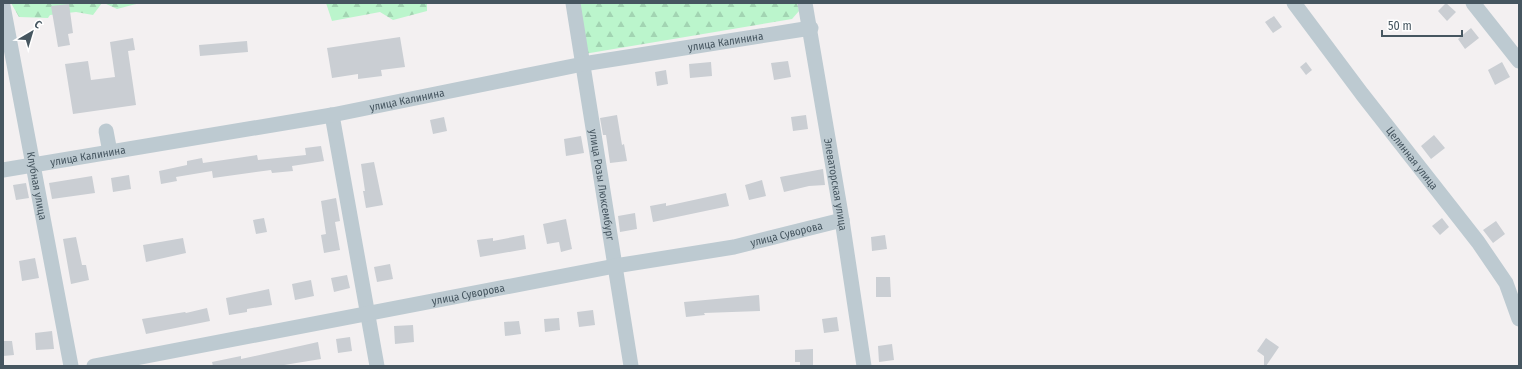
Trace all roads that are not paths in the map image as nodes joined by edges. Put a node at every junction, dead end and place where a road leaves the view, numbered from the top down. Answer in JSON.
{"nodes":[{"id":1,"x":573,"y":3,"type":"edge"},
{"id":2,"x":806,"y":3,"type":"edge"},
{"id":3,"x":1294,"y":3,"type":"edge"},
{"id":4,"x":1473,"y":3,"type":"edge"},
{"id":5,"x":3,"y":6,"type":"edge"},
{"id":6,"x":811,"y":28,"type":"junction"},
{"id":7,"x":1519,"y":60,"type":"edge"},
{"id":8,"x":583,"y":64,"type":"junction"},
{"id":9,"x":332,"y":115,"type":"junction"},
{"id":10,"x":106,"y":131,"type":"dead end"},
{"id":11,"x":110,"y":152,"type":"junction"},
{"id":12,"x":33,"y":165,"type":"junction"},
{"id":13,"x":3,"y":170,"type":"edge"},
{"id":14,"x":842,"y":220,"type":"junction"},
{"id":15,"x":615,"y":266,"type":"junction"},
{"id":16,"x":368,"y":313,"type":"junction"},
{"id":17,"x":1519,"y":319,"type":"edge"},
{"id":18,"x":71,"y":366,"type":"edge"},
{"id":19,"x":94,"y":366,"type":"edge"},
{"id":20,"x":377,"y":366,"type":"edge"},
{"id":21,"x":631,"y":366,"type":"edge"},
{"id":22,"x":864,"y":366,"type":"edge"}],
"edges":[{"from":1,"to":8,"type":"street","name":"улица Розы Люксембург"},
{"from":2,"to":6,"type":"street","name":"Элеваторская улица"},
{"from":3,"to":17,"type":"street","name":"Целинная улица"},
{"from":4,"to":7,"type":"street"},
{"from":5,"to":12,"type":"street","name":"Клубная улица"},
{"from":6,"to":8,"type":"street","name":"улица Калинина"},
{"from":6,"to":14,"type":"street","name":"Элеваторская улица"},
{"from":8,"to":9,"type":"street","name":"улица Калинина"},
{"from":8,"to":15,"type":"street","name":"улица Розы Люксембург"},
{"from":9,"to":11,"type":"street","name":"улица Калинина"},
{"from":9,"to":16,"type":"street"},
{"from":10,"to":11,"type":"street"},
{"from":11,"to":12,"type":"street","name":"улица Калинина"},
{"from":12,"to":13,"type":"street","name":"улица Калинина"},
{"from":12,"to":18,"type":"street","name":"Клубная улица"},
{"from":14,"to":15,"type":"street","name":"улица Суворова"},
{"from":14,"to":22,"type":"street","name":"Элеваторская улица"},
{"from":15,"to":16,"type":"street","name":"улица Суворова"},
{"from":15,"to":21,"type":"street","name":"улица Розы Люксембург"},
{"from":16,"to":19,"type":"street","name":"улица Суворова"},
{"from":16,"to":20,"type":"street"}]}
